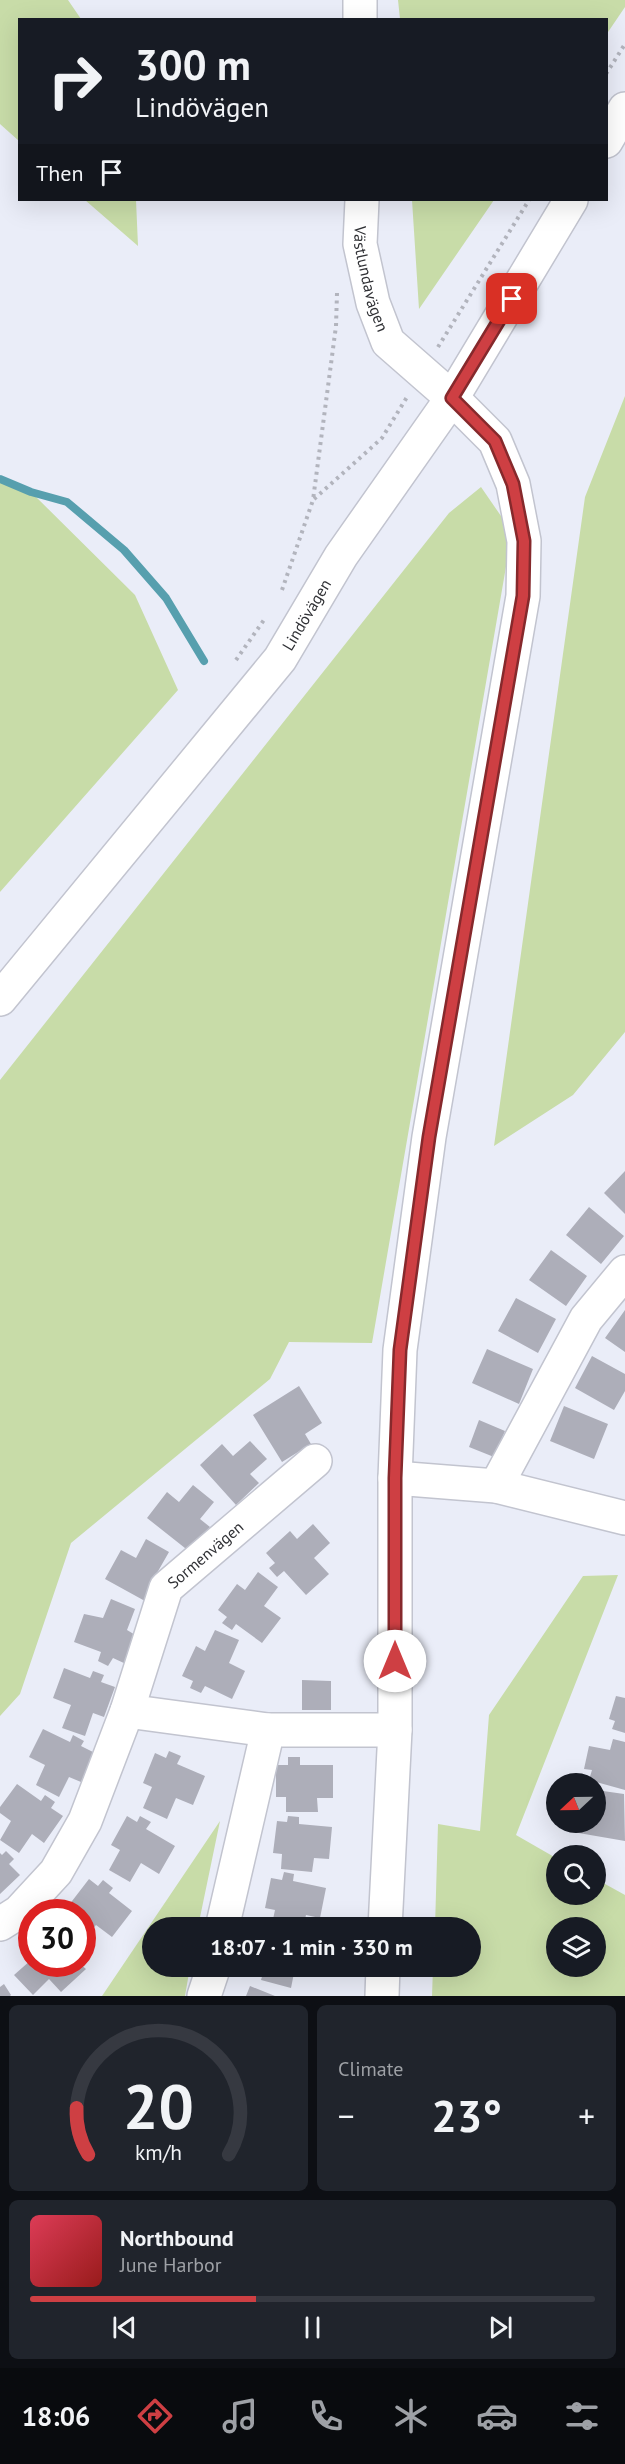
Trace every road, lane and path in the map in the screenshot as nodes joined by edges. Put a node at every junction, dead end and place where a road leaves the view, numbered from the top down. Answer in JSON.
{"nodes":[{"id":1,"x":360,"y":0,"type":"edge"},
{"id":2,"x":360,"y":18,"type":"edge"},
{"id":3,"x":625,"y":44,"type":"edge"},
{"id":4,"x":608,"y":72,"type":"edge"},
{"id":5,"x":625,"y":109,"type":"edge"},
{"id":6,"x":608,"y":138,"type":"edge"},
{"id":7,"x":362,"y":201,"type":"edge"},
{"id":8,"x":570,"y":201,"type":"edge"},
{"id":9,"x":452,"y":398,"type":"junction"},
{"id":10,"x":313,"y":500,"type":"dead end"},
{"id":11,"x":280,"y":597,"type":"dead end"},
{"id":12,"x":266,"y":617,"type":"dead end"},
{"id":13,"x":232,"y":666,"type":"dead end"},
{"id":14,"x":0,"y":999,"type":"edge"},
{"id":15,"x":625,"y":1272,"type":"edge"},
{"id":16,"x":315,"y":1461,"type":"dead end"},
{"id":17,"x":395,"y":1478,"type":"junction"},
{"id":18,"x":495,"y":1486,"type":"junction"},
{"id":19,"x":625,"y":1518,"type":"edge"},
{"id":20,"x":127,"y":1711,"type":"junction"},
{"id":21,"x":268,"y":1730,"type":"junction"},
{"id":22,"x":395,"y":1730,"type":"junction"},
{"id":23,"x":225,"y":1917,"type":"edge"},
{"id":24,"x":386,"y":1917,"type":"edge"},
{"id":25,"x":0,"y":1924,"type":"edge"},
{"id":26,"x":210,"y":1977,"type":"edge"},
{"id":27,"x":383,"y":1977,"type":"edge"},
{"id":28,"x":204,"y":1996,"type":"edge"},
{"id":29,"x":382,"y":1996,"type":"edge"}],
"edges":[{"from":1,"to":2,"type":"street"},
{"from":3,"to":4,"type":"path"},
{"from":5,"to":6,"type":"street"},
{"from":7,"to":9,"type":"street","name":"Västlundavägen"},
{"from":8,"to":9,"type":"street","name":"Lindövägen"},
{"from":9,"to":14,"type":"street","name":"Lindövägen"},
{"from":9,"to":17,"type":"street"},
{"from":10,"to":11,"type":"path"},
{"from":12,"to":13,"type":"path"},
{"from":15,"to":18,"type":"street"},
{"from":16,"to":20,"type":"street","name":"Sormenvägen"},
{"from":17,"to":18,"type":"street"},
{"from":17,"to":22,"type":"street"},
{"from":18,"to":19,"type":"street"},
{"from":20,"to":21,"type":"street"},
{"from":20,"to":25,"type":"street","name":"Sormenvägen"},
{"from":21,"to":22,"type":"street"},
{"from":21,"to":23,"type":"street"},
{"from":22,"to":24,"type":"street"},
{"from":26,"to":28,"type":"street"},
{"from":27,"to":29,"type":"street"}]}
